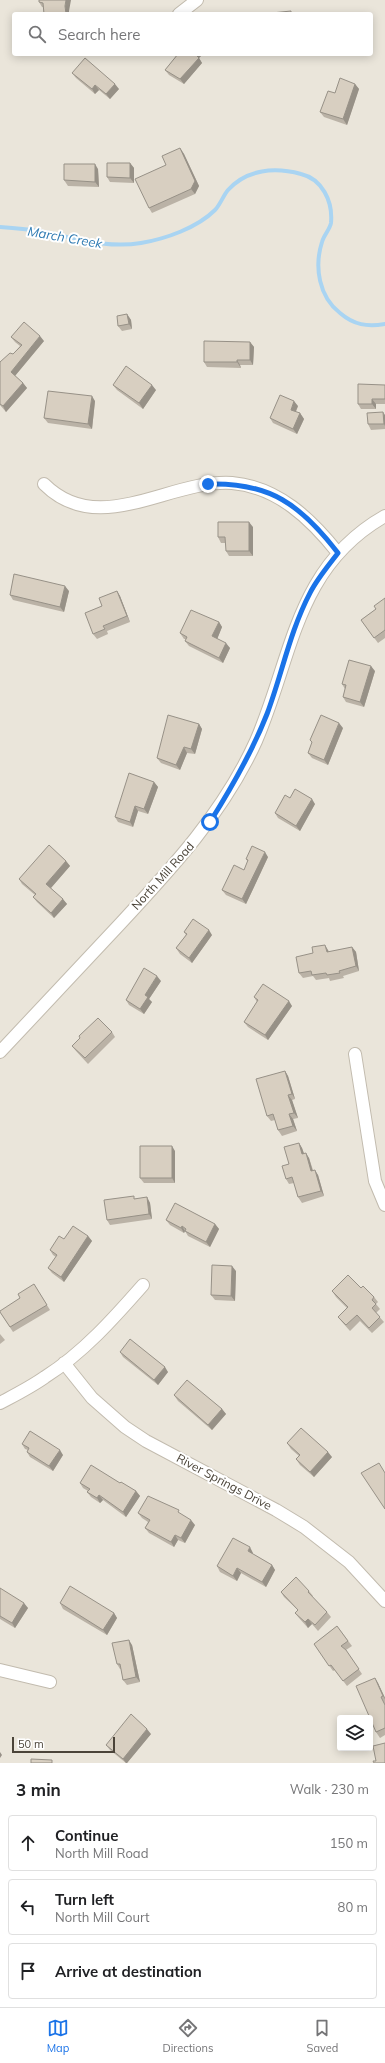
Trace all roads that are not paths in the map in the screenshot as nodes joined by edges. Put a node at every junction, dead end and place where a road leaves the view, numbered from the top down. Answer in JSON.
{"nodes":[{"id":1,"x":197,"y":0,"type":"edge"},
{"id":2,"x":182,"y":12,"type":"edge"},
{"id":3,"x":44,"y":484,"type":"dead end"},
{"id":4,"x":385,"y":516,"type":"edge"},
{"id":5,"x":338,"y":553,"type":"junction"},
{"id":6,"x":0,"y":1052,"type":"edge"},
{"id":7,"x":355,"y":1054,"type":"dead end"},
{"id":8,"x":385,"y":1205,"type":"edge"},
{"id":9,"x":143,"y":1285,"type":"dead end"},
{"id":10,"x":64,"y":1363,"type":"junction"},
{"id":11,"x":0,"y":1403,"type":"edge"},
{"id":12,"x":385,"y":1601,"type":"edge"},
{"id":13,"x":0,"y":1670,"type":"edge"},
{"id":14,"x":50,"y":1682,"type":"dead end"}],
"edges":[{"from":1,"to":2,"type":"street"},
{"from":3,"to":5,"type":"street"},
{"from":4,"to":5,"type":"street","name":"North Mill Road"},
{"from":5,"to":6,"type":"street","name":"North Mill Road"},
{"from":7,"to":8,"type":"street"},
{"from":9,"to":10,"type":"street"},
{"from":10,"to":11,"type":"street"},
{"from":10,"to":12,"type":"street","name":"River Springs Drive"},
{"from":13,"to":14,"type":"street"}]}
